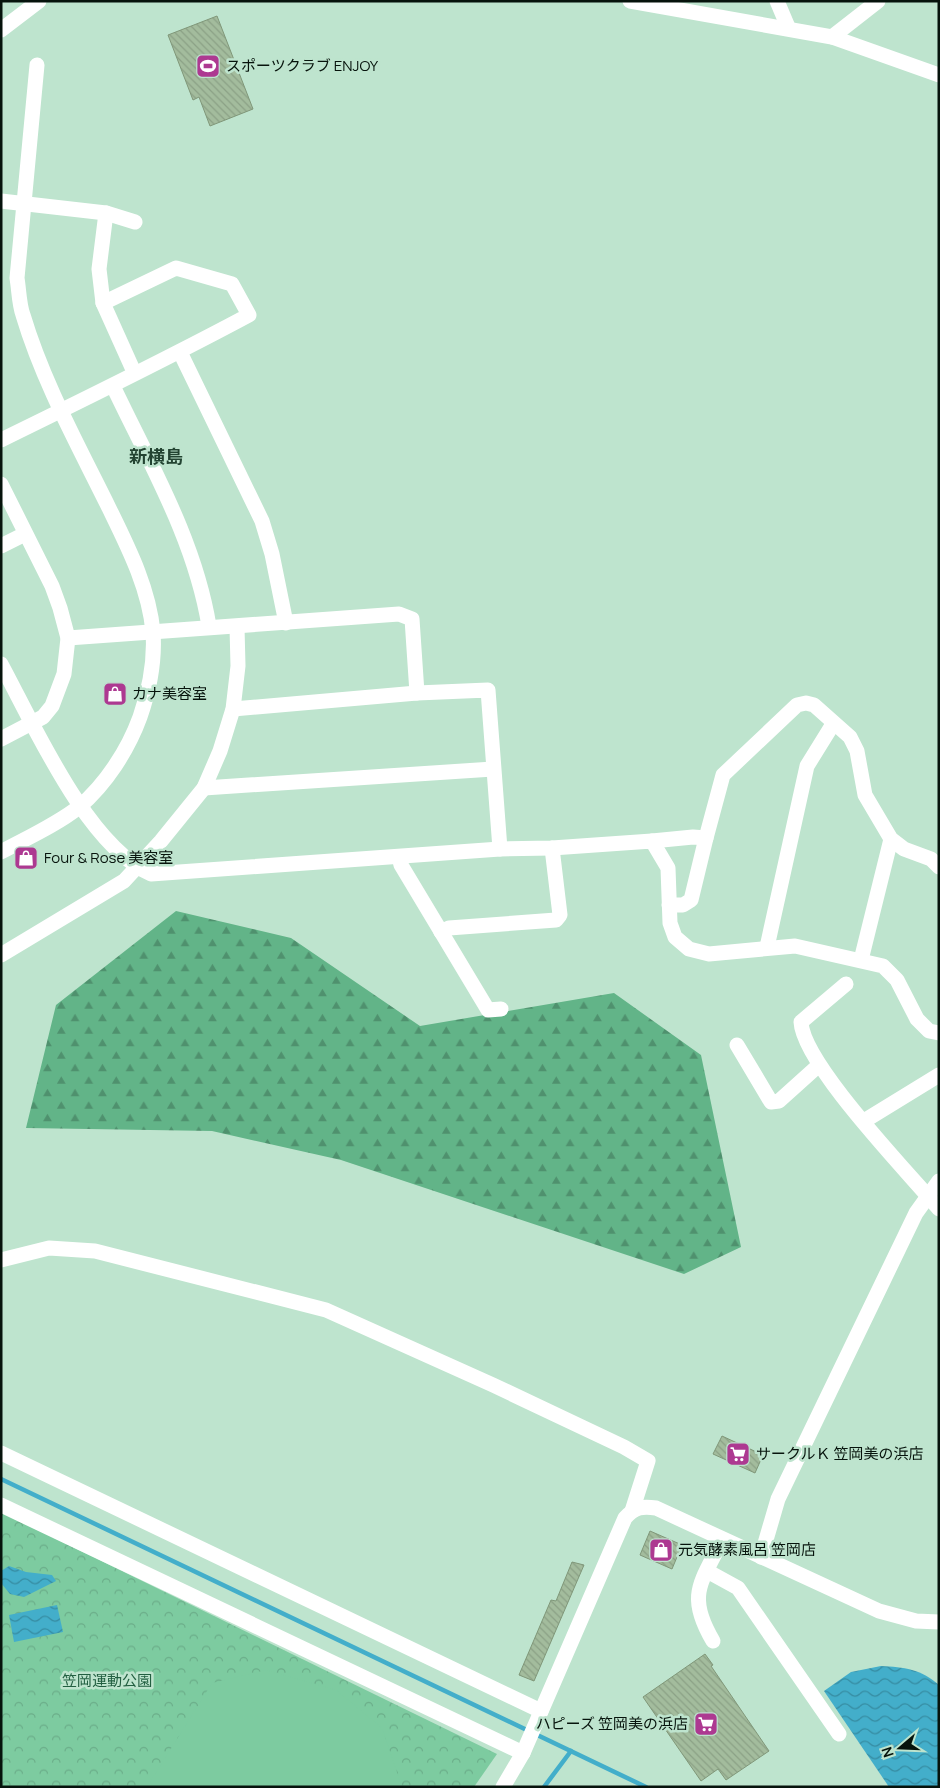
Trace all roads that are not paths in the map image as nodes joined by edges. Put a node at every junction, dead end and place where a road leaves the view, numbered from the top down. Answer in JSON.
{"nodes":[{"id":1,"x":40,"y":1,"type":"edge"},
{"id":2,"x":630,"y":1,"type":"edge"},
{"id":3,"x":777,"y":1,"type":"edge"},
{"id":4,"x":878,"y":1,"type":"edge"},
{"id":5,"x":788,"y":27,"type":"junction"},
{"id":6,"x":1,"y":30,"type":"edge"},
{"id":7,"x":832,"y":36,"type":"junction"},
{"id":8,"x":37,"y":65,"type":"dead end"},
{"id":9,"x":939,"y":75,"type":"edge"},
{"id":10,"x":1,"y":201,"type":"edge"},
{"id":11,"x":24,"y":202,"type":"junction"},
{"id":12,"x":106,"y":214,"type":"junction"},
{"id":13,"x":135,"y":222,"type":"dead end"},
{"id":14,"x":103,"y":304,"type":"junction"},
{"id":15,"x":180,"y":352,"type":"junction"},
{"id":16,"x":134,"y":372,"type":"junction"},
{"id":17,"x":113,"y":386,"type":"junction"},
{"id":18,"x":61,"y":410,"type":"junction"},
{"id":19,"x":1,"y":440,"type":"edge"},
{"id":20,"x":1,"y":484,"type":"edge"},
{"id":21,"x":25,"y":534,"type":"junction"},
{"id":22,"x":1,"y":546,"type":"edge"},
{"id":23,"x":286,"y":623,"type":"junction"},
{"id":24,"x":209,"y":626,"type":"junction"},
{"id":25,"x":237,"y":627,"type":"junction"},
{"id":26,"x":153,"y":632,"type":"junction"},
{"id":27,"x":68,"y":638,"type":"junction"},
{"id":28,"x":1,"y":664,"type":"edge"},
{"id":29,"x":417,"y":693,"type":"junction"},
{"id":30,"x":233,"y":709,"type":"junction"},
{"id":31,"x":31,"y":722,"type":"junction"},
{"id":32,"x":833,"y":724,"type":"junction"},
{"id":33,"x":1,"y":739,"type":"edge"},
{"id":34,"x":493,"y":769,"type":"junction"},
{"id":35,"x":204,"y":788,"type":"junction"},
{"id":36,"x":80,"y":806,"type":"junction"},
{"id":37,"x":706,"y":838,"type":"junction"},
{"id":38,"x":891,"y":839,"type":"junction"},
{"id":39,"x":652,"y":841,"type":"junction"},
{"id":40,"x":552,"y":848,"type":"junction"},
{"id":41,"x":500,"y":849,"type":"junction"},
{"id":42,"x":1,"y":852,"type":"edge"},
{"id":43,"x":399,"y":857,"type":"junction"},
{"id":44,"x":939,"y":867,"type":"edge"},
{"id":45,"x":137,"y":868,"type":"junction"},
{"id":46,"x":669,"y":905,"type":"junction"},
{"id":47,"x":441,"y":932,"type":"junction"},
{"id":48,"x":767,"y":947,"type":"junction"},
{"id":49,"x":1,"y":955,"type":"edge"},
{"id":50,"x":861,"y":960,"type":"junction"},
{"id":51,"x":846,"y":984,"type":"dead end"},
{"id":52,"x":501,"y":1009,"type":"dead end"},
{"id":53,"x":939,"y":1033,"type":"edge"},
{"id":54,"x":737,"y":1045,"type":"dead end"},
{"id":55,"x":819,"y":1065,"type":"junction"},
{"id":56,"x":939,"y":1075,"type":"edge"},
{"id":57,"x":864,"y":1121,"type":"junction"},
{"id":58,"x":939,"y":1181,"type":"edge"},
{"id":59,"x":927,"y":1195,"type":"junction"},
{"id":60,"x":939,"y":1209,"type":"edge"},
{"id":61,"x":1,"y":1260,"type":"edge"},
{"id":62,"x":1,"y":1453,"type":"edge"},
{"id":63,"x":1,"y":1505,"type":"edge"},
{"id":64,"x":632,"y":1511,"type":"junction"},
{"id":65,"x":722,"y":1540,"type":"junction"},
{"id":66,"x":761,"y":1557,"type":"junction"},
{"id":67,"x":707,"y":1571,"type":"junction"},
{"id":68,"x":939,"y":1622,"type":"edge"},
{"id":69,"x":714,"y":1641,"type":"dead end"},
{"id":70,"x":538,"y":1717,"type":"junction"},
{"id":71,"x":839,"y":1734,"type":"dead end"},
{"id":72,"x":526,"y":1747,"type":"junction"},
{"id":73,"x":503,"y":1787,"type":"edge"}],
"edges":[{"from":1,"to":6,"type":"street"},
{"from":2,"to":5,"type":"street"},
{"from":3,"to":5,"type":"street"},
{"from":4,"to":7,"type":"street"},
{"from":5,"to":7,"type":"street"},
{"from":7,"to":9,"type":"street"},
{"from":8,"to":11,"type":"street"},
{"from":10,"to":11,"type":"street"},
{"from":11,"to":12,"type":"street"},
{"from":11,"to":18,"type":"street"},
{"from":12,"to":13,"type":"street"},
{"from":12,"to":14,"type":"street"},
{"from":14,"to":15,"type":"street"},
{"from":14,"to":16,"type":"street"},
{"from":15,"to":16,"type":"street"},
{"from":15,"to":23,"type":"street"},
{"from":16,"to":17,"type":"street"},
{"from":17,"to":18,"type":"street"},
{"from":17,"to":24,"type":"street"},
{"from":18,"to":19,"type":"street"},
{"from":18,"to":26,"type":"street"},
{"from":20,"to":21,"type":"street"},
{"from":21,"to":22,"type":"street"},
{"from":21,"to":27,"type":"street"},
{"from":23,"to":25,"type":"street"},
{"from":23,"to":29,"type":"street"},
{"from":24,"to":25,"type":"street"},
{"from":24,"to":26,"type":"street"},
{"from":25,"to":30,"type":"street"},
{"from":26,"to":27,"type":"street"},
{"from":26,"to":36,"type":"street"},
{"from":27,"to":31,"type":"street"},
{"from":28,"to":31,"type":"street"},
{"from":29,"to":30,"type":"street"},
{"from":29,"to":34,"type":"street"},
{"from":30,"to":35,"type":"street"},
{"from":31,"to":33,"type":"street"},
{"from":31,"to":36,"type":"street"},
{"from":32,"to":37,"type":"street"},
{"from":32,"to":38,"type":"street"},
{"from":32,"to":48,"type":"street"},
{"from":34,"to":35,"type":"street"},
{"from":34,"to":41,"type":"street"},
{"from":35,"to":45,"type":"street"},
{"from":36,"to":42,"type":"street"},
{"from":36,"to":45,"type":"street"},
{"from":37,"to":39,"type":"street"},
{"from":37,"to":46,"type":"street"},
{"from":38,"to":44,"type":"street"},
{"from":38,"to":50,"type":"street"},
{"from":39,"to":40,"type":"street"},
{"from":39,"to":46,"type":"street"},
{"from":40,"to":41,"type":"street"},
{"from":40,"to":47,"type":"street"},
{"from":41,"to":43,"type":"street"},
{"from":43,"to":45,"type":"street"},
{"from":43,"to":47,"type":"street"},
{"from":45,"to":49,"type":"street"},
{"from":46,"to":48,"type":"street"},
{"from":47,"to":52,"type":"street"},
{"from":48,"to":50,"type":"street"},
{"from":50,"to":53,"type":"street"},
{"from":51,"to":55,"type":"street"},
{"from":54,"to":55,"type":"street"},
{"from":55,"to":57,"type":"street"},
{"from":56,"to":57,"type":"street"},
{"from":57,"to":59,"type":"street"},
{"from":58,"to":59,"type":"street"},
{"from":59,"to":60,"type":"street"},
{"from":59,"to":66,"type":"street"},
{"from":61,"to":64,"type":"street"},
{"from":62,"to":70,"type":"street"},
{"from":63,"to":72,"type":"street"},
{"from":64,"to":65,"type":"street"},
{"from":64,"to":70,"type":"street"},
{"from":65,"to":66,"type":"street"},
{"from":65,"to":67,"type":"street"},
{"from":66,"to":68,"type":"street"},
{"from":67,"to":69,"type":"street"},
{"from":67,"to":71,"type":"street"},
{"from":70,"to":72,"type":"street"},
{"from":72,"to":73,"type":"street"}]}
